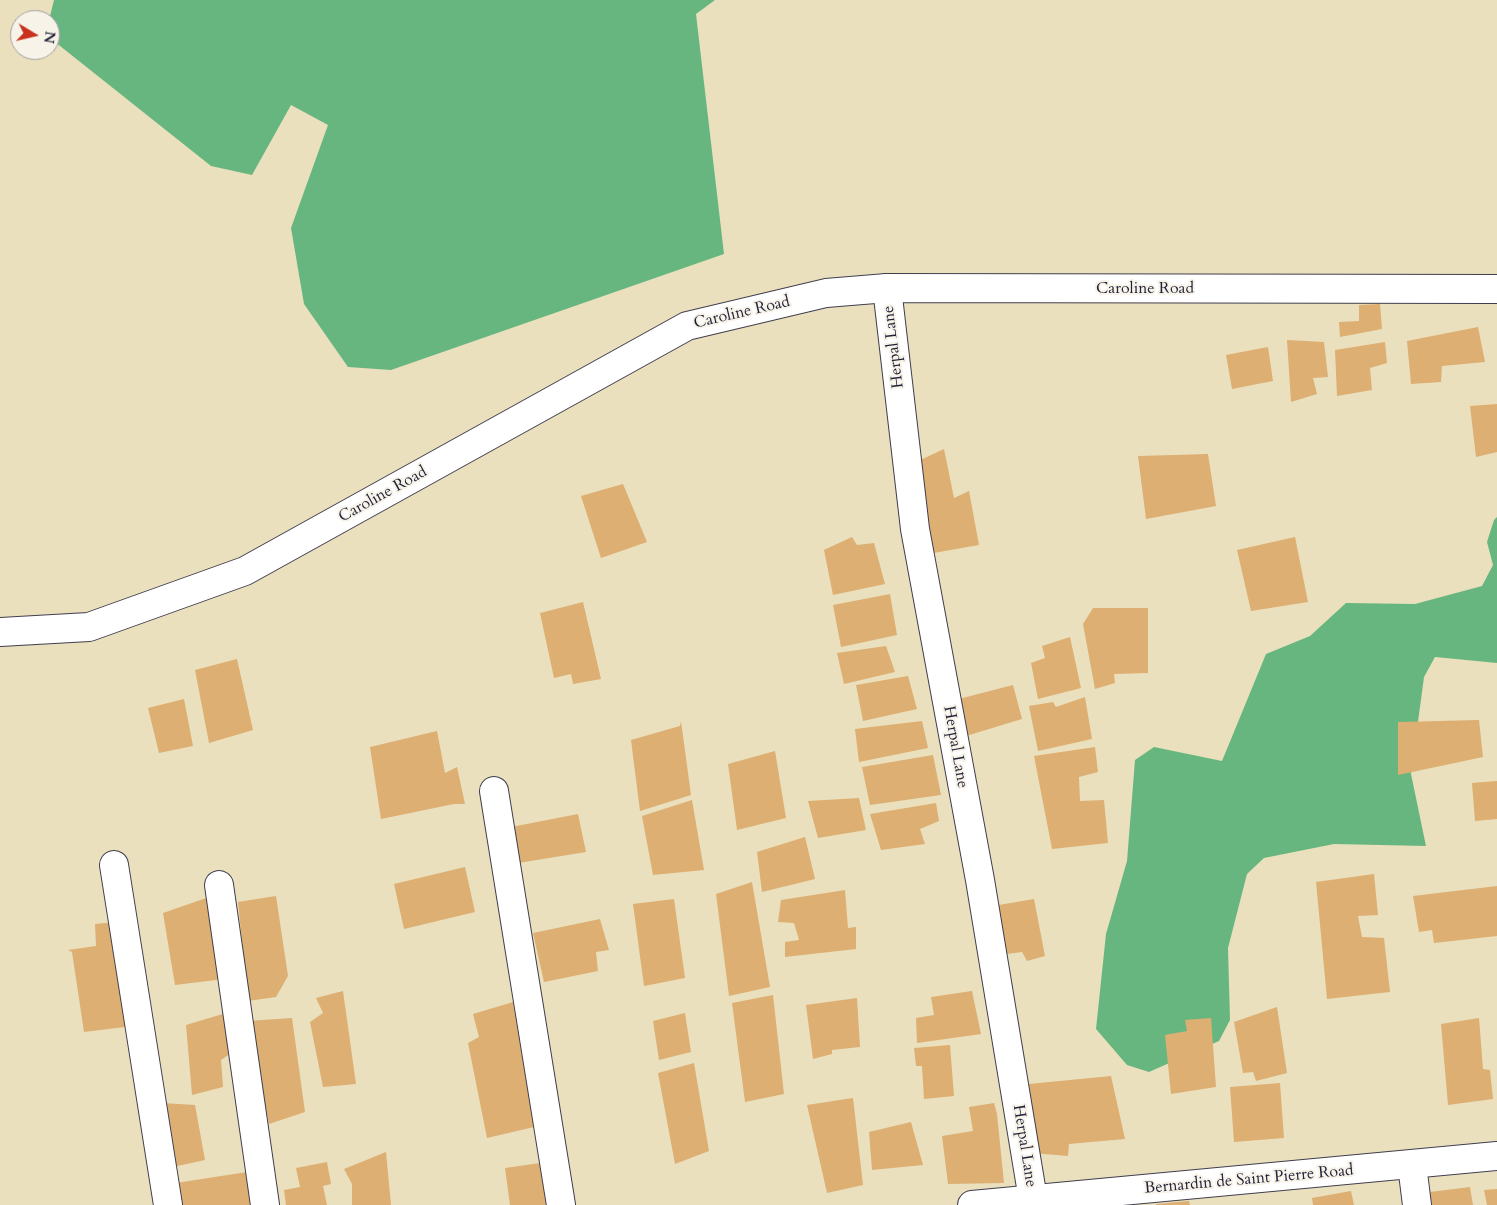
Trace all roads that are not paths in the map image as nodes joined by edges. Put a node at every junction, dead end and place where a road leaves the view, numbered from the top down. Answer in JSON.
{"nodes":[{"id":1,"x":886,"y":288,"type":"junction"},
{"id":2,"x":1497,"y":289,"type":"edge"},
{"id":3,"x":0,"y":632,"type":"edge"},
{"id":4,"x":494,"y":791,"type":"dead end"},
{"id":5,"x":114,"y":866,"type":"dead end"},
{"id":6,"x":220,"y":885,"type":"dead end"},
{"id":7,"x":1497,"y":1156,"type":"edge"},
{"id":8,"x":1412,"y":1165,"type":"junction"},
{"id":9,"x":1034,"y":1202,"type":"edge"},
{"id":10,"x":168,"y":1205,"type":"edge"},
{"id":11,"x":265,"y":1205,"type":"edge"},
{"id":12,"x":561,"y":1205,"type":"edge"},
{"id":13,"x":972,"y":1205,"type":"edge"},
{"id":14,"x":1417,"y":1205,"type":"edge"}],
"edges":[{"from":1,"to":2,"type":"main road","name":"Caroline Road"},
{"from":1,"to":3,"type":"main road","name":"Caroline Road"},
{"from":1,"to":9,"type":"main road","name":"Herpal Lane"},
{"from":4,"to":12,"type":"main road"},
{"from":5,"to":10,"type":"main road"},
{"from":6,"to":11,"type":"main road"},
{"from":7,"to":8,"type":"main road","name":"Bernardin de Saint Pierre Road"},
{"from":8,"to":9,"type":"main road","name":"Bernardin de Saint Pierre Road"},
{"from":8,"to":14,"type":"main road"},
{"from":9,"to":13,"type":"main road","name":"Bernardin de Saint Pierre Road"}]}
